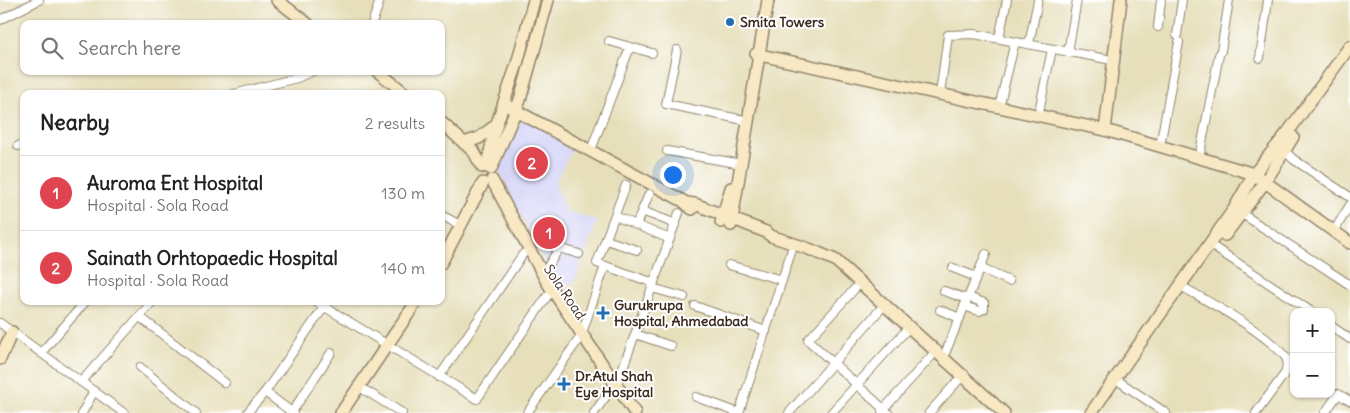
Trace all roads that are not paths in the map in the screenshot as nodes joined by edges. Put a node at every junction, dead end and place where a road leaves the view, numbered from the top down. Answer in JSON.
{"nodes":[{"id":1,"x":39,"y":0,"type":"edge"},
{"id":2,"x":277,"y":0,"type":"edge"},
{"id":3,"x":287,"y":0,"type":"edge"},
{"id":4,"x":380,"y":0,"type":"edge"},
{"id":5,"x":534,"y":0,"type":"edge"},
{"id":6,"x":548,"y":0,"type":"edge"},
{"id":7,"x":764,"y":0,"type":"edge"},
{"id":8,"x":768,"y":0,"type":"edge"},
{"id":9,"x":1007,"y":0,"type":"edge"},
{"id":10,"x":1038,"y":0,"type":"edge"},
{"id":11,"x":1077,"y":0,"type":"edge"},
{"id":12,"x":1121,"y":0,"type":"edge"},
{"id":13,"x":1162,"y":0,"type":"edge"},
{"id":14,"x":1182,"y":0,"type":"edge"},
{"id":15,"x":1229,"y":0,"type":"edge"},
{"id":16,"x":1268,"y":0,"type":"edge"},
{"id":17,"x":0,"y":20,"type":"edge"},
{"id":18,"x":303,"y":20,"type":"edge"},
{"id":19,"x":313,"y":20,"type":"edge"},
{"id":20,"x":373,"y":20,"type":"edge"},
{"id":21,"x":1158,"y":27,"type":"dead end"},
{"id":22,"x":999,"y":38,"type":"junction"},
{"id":23,"x":610,"y":41,"type":"dead end"},
{"id":24,"x":1014,"y":42,"type":"junction"},
{"id":25,"x":1029,"y":44,"type":"junction"},
{"id":26,"x":1350,"y":46,"type":"edge"},
{"id":27,"x":630,"y":47,"type":"junction"},
{"id":28,"x":1052,"y":49,"type":"junction"},
{"id":29,"x":677,"y":50,"type":"dead end"},
{"id":30,"x":1068,"y":52,"type":"junction"},
{"id":31,"x":652,"y":53,"type":"dead end"},
{"id":32,"x":758,"y":55,"type":"junction"},
{"id":33,"x":1260,"y":58,"type":"dead end"},
{"id":34,"x":1350,"y":59,"type":"edge"},
{"id":35,"x":1112,"y":60,"type":"junction"},
{"id":36,"x":304,"y":75,"type":"edge"},
{"id":37,"x":374,"y":75,"type":"edge"},
{"id":38,"x":382,"y":75,"type":"edge"},
{"id":39,"x":250,"y":90,"type":"edge"},
{"id":40,"x":392,"y":90,"type":"edge"},
{"id":41,"x":401,"y":90,"type":"edge"},
{"id":42,"x":940,"y":94,"type":"junction"},
{"id":43,"x":504,"y":104,"type":"junction"},
{"id":44,"x":999,"y":107,"type":"junction"},
{"id":45,"x":516,"y":109,"type":"junction"},
{"id":46,"x":1038,"y":116,"type":"junction"},
{"id":47,"x":744,"y":120,"type":"junction"},
{"id":48,"x":496,"y":125,"type":"junction"},
{"id":49,"x":445,"y":126,"type":"edge"},
{"id":50,"x":1105,"y":130,"type":"junction"},
{"id":51,"x":445,"y":134,"type":"edge"},
{"id":52,"x":464,"y":143,"type":"junction"},
{"id":53,"x":1160,"y":146,"type":"junction"},
{"id":54,"x":591,"y":150,"type":"junction"},
{"id":55,"x":1284,"y":150,"type":"junction"},
{"id":56,"x":668,"y":151,"type":"dead end"},
{"id":57,"x":1199,"y":158,"type":"junction"},
{"id":58,"x":736,"y":163,"type":"junction"},
{"id":59,"x":486,"y":174,"type":"junction"},
{"id":60,"x":1254,"y":174,"type":"junction"},
{"id":61,"x":1266,"y":182,"type":"junction"},
{"id":62,"x":626,"y":185,"type":"dead end"},
{"id":63,"x":649,"y":194,"type":"dead end"},
{"id":64,"x":1350,"y":197,"type":"edge"},
{"id":65,"x":1350,"y":205,"type":"edge"},
{"id":66,"x":642,"y":211,"type":"junction"},
{"id":67,"x":679,"y":213,"type":"dead end"},
{"id":68,"x":1241,"y":213,"type":"junction"},
{"id":69,"x":445,"y":216,"type":"edge"},
{"id":70,"x":615,"y":216,"type":"junction"},
{"id":71,"x":726,"y":221,"type":"junction"},
{"id":72,"x":676,"y":224,"type":"junction"},
{"id":73,"x":636,"y":225,"type":"junction"},
{"id":74,"x":462,"y":226,"type":"junction"},
{"id":75,"x":1334,"y":231,"type":"junction"},
{"id":76,"x":670,"y":239,"type":"junction"},
{"id":77,"x":606,"y":240,"type":"junction"},
{"id":78,"x":1350,"y":242,"type":"edge"},
{"id":79,"x":794,"y":244,"type":"junction"},
{"id":80,"x":1215,"y":248,"type":"junction"},
{"id":81,"x":637,"y":250,"type":"dead end"},
{"id":82,"x":445,"y":254,"type":"edge"},
{"id":83,"x":523,"y":254,"type":"junction"},
{"id":84,"x":578,"y":254,"type":"dead end"},
{"id":85,"x":986,"y":254,"type":"dead end"},
{"id":86,"x":729,"y":265,"type":"dead end"},
{"id":87,"x":605,"y":266,"type":"junction"},
{"id":88,"x":953,"y":268,"type":"dead end"},
{"id":89,"x":980,"y":268,"type":"junction"},
{"id":90,"x":543,"y":275,"type":"junction"},
{"id":91,"x":976,"y":277,"type":"junction"},
{"id":92,"x":782,"y":280,"type":"junction"},
{"id":93,"x":1009,"y":280,"type":"dead end"},
{"id":94,"x":860,"y":283,"type":"junction"},
{"id":95,"x":1350,"y":285,"type":"edge"},
{"id":96,"x":653,"y":286,"type":"junction"},
{"id":97,"x":1186,"y":289,"type":"junction"},
{"id":98,"x":944,"y":291,"type":"dead end"},
{"id":99,"x":548,"y":295,"type":"junction"},
{"id":100,"x":684,"y":297,"type":"dead end"},
{"id":101,"x":967,"y":301,"type":"junction"},
{"id":102,"x":885,"y":304,"type":"junction"},
{"id":103,"x":83,"y":305,"type":"edge"},
{"id":104,"x":150,"y":305,"type":"edge"},
{"id":105,"x":321,"y":305,"type":"edge"},
{"id":106,"x":414,"y":305,"type":"edge"},
{"id":107,"x":695,"y":306,"type":"dead end"},
{"id":108,"x":324,"y":307,"type":"junction"},
{"id":109,"x":1306,"y":308,"type":"edge"},
{"id":110,"x":940,"y":310,"type":"dead end"},
{"id":111,"x":140,"y":316,"type":"junction"},
{"id":112,"x":960,"y":318,"type":"junction"},
{"id":113,"x":0,"y":323,"type":"edge"},
{"id":114,"x":910,"y":326,"type":"junction"},
{"id":115,"x":1335,"y":329,"type":"edge"},
{"id":116,"x":766,"y":331,"type":"junction"},
{"id":117,"x":12,"y":332,"type":"junction"},
{"id":118,"x":636,"y":334,"type":"junction"},
{"id":119,"x":580,"y":336,"type":"junction"},
{"id":120,"x":1350,"y":339,"type":"edge"},
{"id":121,"x":386,"y":345,"type":"junction"},
{"id":122,"x":671,"y":346,"type":"dead end"},
{"id":123,"x":331,"y":352,"type":"dead end"},
{"id":124,"x":41,"y":353,"type":"junction"},
{"id":125,"x":940,"y":353,"type":"junction"},
{"id":126,"x":0,"y":359,"type":"edge"},
{"id":127,"x":834,"y":364,"type":"junction"},
{"id":128,"x":140,"y":367,"type":"dead end"},
{"id":129,"x":964,"y":374,"type":"junction"},
{"id":130,"x":439,"y":377,"type":"junction"},
{"id":131,"x":81,"y":382,"type":"junction"},
{"id":132,"x":1120,"y":382,"type":"junction"},
{"id":133,"x":225,"y":383,"type":"dead end"},
{"id":134,"x":857,"y":385,"type":"junction"},
{"id":135,"x":358,"y":386,"type":"junction"},
{"id":136,"x":614,"y":386,"type":"junction"},
{"id":137,"x":94,"y":391,"type":"junction"},
{"id":138,"x":265,"y":392,"type":"junction"},
{"id":139,"x":696,"y":397,"type":"dead end"},
{"id":140,"x":1350,"y":401,"type":"edge"},
{"id":141,"x":884,"y":412,"type":"edge"},
{"id":142,"x":82,"y":413,"type":"edge"},
{"id":143,"x":124,"y":413,"type":"edge"},
{"id":144,"x":196,"y":413,"type":"edge"},
{"id":145,"x":247,"y":413,"type":"edge"},
{"id":146,"x":292,"y":413,"type":"edge"},
{"id":147,"x":341,"y":413,"type":"edge"},
{"id":148,"x":402,"y":413,"type":"edge"},
{"id":149,"x":527,"y":413,"type":"edge"},
{"id":150,"x":594,"y":413,"type":"edge"},
{"id":151,"x":628,"y":413,"type":"edge"},
{"id":152,"x":635,"y":413,"type":"edge"},
{"id":153,"x":739,"y":413,"type":"edge"},
{"id":154,"x":788,"y":413,"type":"edge"},
{"id":155,"x":832,"y":413,"type":"edge"},
{"id":156,"x":929,"y":413,"type":"edge"},
{"id":157,"x":1004,"y":413,"type":"edge"},
{"id":158,"x":1091,"y":413,"type":"edge"},
{"id":159,"x":1098,"y":413,"type":"edge"},
{"id":160,"x":1166,"y":413,"type":"edge"},
{"id":161,"x":1256,"y":413,"type":"edge"},
{"id":162,"x":1325,"y":413,"type":"edge"}],
"edges":[{"from":1,"to":17,"type":"street"},
{"from":2,"to":18,"type":"street"},
{"from":3,"to":19,"type":"street"},
{"from":4,"to":20,"type":"street"},
{"from":5,"to":43,"type":"street"},
{"from":6,"to":45,"type":"street"},
{"from":7,"to":32,"type":"street"},
{"from":8,"to":32,"type":"street"},
{"from":9,"to":22,"type":"street"},
{"from":10,"to":25,"type":"street"},
{"from":11,"to":30,"type":"street"},
{"from":12,"to":35,"type":"street"},
{"from":13,"to":21,"type":"street"},
{"from":14,"to":53,"type":"street"},
{"from":15,"to":57,"type":"street"},
{"from":16,"to":33,"type":"street"},
{"from":22,"to":24,"type":"street"},
{"from":22,"to":42,"type":"street"},
{"from":23,"to":27,"type":"street"},
{"from":24,"to":25,"type":"street"},
{"from":24,"to":44,"type":"street"},
{"from":25,"to":28,"type":"street"},
{"from":26,"to":60,"type":"street"},
{"from":27,"to":31,"type":"street"},
{"from":27,"to":54,"type":"street"},
{"from":28,"to":30,"type":"street"},
{"from":28,"to":46,"type":"street"},
{"from":29,"to":47,"type":"street"},
{"from":30,"to":35,"type":"street"},
{"from":32,"to":42,"type":"street"},
{"from":32,"to":47,"type":"street"},
{"from":32,"to":71,"type":"street"},
{"from":34,"to":55,"type":"street"},
{"from":35,"to":50,"type":"street"},
{"from":36,"to":39,"type":"street"},
{"from":37,"to":40,"type":"street"},
{"from":38,"to":41,"type":"street"},
{"from":42,"to":44,"type":"street"},
{"from":43,"to":45,"type":"street"},
{"from":43,"to":48,"type":"street"},
{"from":44,"to":46,"type":"street"},
{"from":45,"to":54,"type":"street"},
{"from":45,"to":59,"type":"street"},
{"from":46,"to":50,"type":"street"},
{"from":47,"to":58,"type":"street"},
{"from":48,"to":52,"type":"street"},
{"from":48,"to":59,"type":"street"},
{"from":49,"to":52,"type":"street","name":"Sola Road"},
{"from":50,"to":53,"type":"street"},
{"from":51,"to":59,"type":"street","name":"Sola Road"},
{"from":52,"to":59,"type":"street","name":"Sola Road"},
{"from":53,"to":57,"type":"street"},
{"from":54,"to":71,"type":"street"},
{"from":55,"to":61,"type":"street"},
{"from":55,"to":64,"type":"street"},
{"from":56,"to":58,"type":"street"},
{"from":57,"to":60,"type":"street"},
{"from":58,"to":71,"type":"street"},
{"from":59,"to":74,"type":"street"},
{"from":59,"to":83,"type":"street","name":"Sola Road"},
{"from":59,"to":90,"type":"street","name":"Sola Road"},
{"from":60,"to":61,"type":"street"},
{"from":60,"to":158,"type":"street"},
{"from":61,"to":68,"type":"street"},
{"from":61,"to":75,"type":"street"},
{"from":62,"to":70,"type":"street"},
{"from":63,"to":66,"type":"street"},
{"from":65,"to":75,"type":"street"},
{"from":66,"to":72,"type":"street"},
{"from":66,"to":73,"type":"street"},
{"from":67,"to":72,"type":"street"},
{"from":68,"to":80,"type":"street"},
{"from":68,"to":95,"type":"street"},
{"from":69,"to":74,"type":"street"},
{"from":70,"to":73,"type":"street"},
{"from":70,"to":77,"type":"street"},
{"from":71,"to":79,"type":"street"},
{"from":72,"to":76,"type":"street"},
{"from":73,"to":76,"type":"street"},
{"from":74,"to":82,"type":"street"},
{"from":75,"to":78,"type":"street"},
{"from":76,"to":96,"type":"street"},
{"from":77,"to":81,"type":"street"},
{"from":77,"to":87,"type":"street"},
{"from":79,"to":92,"type":"street"},
{"from":79,"to":94,"type":"street"},
{"from":80,"to":97,"type":"street"},
{"from":80,"to":109,"type":"street"},
{"from":83,"to":99,"type":"street","name":"Sola Road"},
{"from":83,"to":130,"type":"street"},
{"from":84,"to":90,"type":"street"},
{"from":85,"to":89,"type":"street"},
{"from":86,"to":92,"type":"street"},
{"from":87,"to":96,"type":"street"},
{"from":87,"to":119,"type":"street"},
{"from":88,"to":91,"type":"street"},
{"from":89,"to":91,"type":"street"},
{"from":89,"to":93,"type":"street"},
{"from":90,"to":119,"type":"street","name":"Sola Road"},
{"from":91,"to":101,"type":"street"},
{"from":92,"to":116,"type":"street"},
{"from":94,"to":102,"type":"street"},
{"from":94,"to":127,"type":"street"},
{"from":96,"to":100,"type":"street"},
{"from":96,"to":118,"type":"street"},
{"from":97,"to":132,"type":"street"},
{"from":97,"to":161,"type":"street"},
{"from":98,"to":101,"type":"street"},
{"from":99,"to":119,"type":"street","name":"Sola Road"},
{"from":99,"to":130,"type":"street"},
{"from":101,"to":112,"type":"street"},
{"from":102,"to":114,"type":"street"},
{"from":102,"to":127,"type":"street"},
{"from":103,"to":124,"type":"street"},
{"from":104,"to":111,"type":"street"},
{"from":105,"to":108,"type":"street"},
{"from":106,"to":121,"type":"street"},
{"from":107,"to":116,"type":"street"},
{"from":108,"to":121,"type":"street"},
{"from":108,"to":138,"type":"street"},
{"from":110,"to":112,"type":"street"},
{"from":111,"to":131,"type":"street"},
{"from":111,"to":133,"type":"street"},
{"from":112,"to":125,"type":"street"},
{"from":113,"to":117,"type":"street"},
{"from":114,"to":125,"type":"street"},
{"from":114,"to":134,"type":"street"},
{"from":115,"to":120,"type":"street"},
{"from":116,"to":153,"type":"street"},
{"from":117,"to":124,"type":"street"},
{"from":117,"to":126,"type":"street"},
{"from":118,"to":122,"type":"street"},
{"from":118,"to":136,"type":"street"},
{"from":119,"to":136,"type":"street","name":"Sola Road"},
{"from":119,"to":149,"type":"street"},
{"from":121,"to":130,"type":"street"},
{"from":121,"to":135,"type":"street"},
{"from":123,"to":146,"type":"street"},
{"from":124,"to":131,"type":"street"},
{"from":125,"to":129,"type":"street"},
{"from":125,"to":141,"type":"street"},
{"from":127,"to":134,"type":"street"},
{"from":127,"to":154,"type":"street"},
{"from":128,"to":144,"type":"street"},
{"from":129,"to":156,"type":"street"},
{"from":129,"to":157,"type":"street"},
{"from":131,"to":137,"type":"street"},
{"from":132,"to":159,"type":"street"},
{"from":132,"to":160,"type":"street"},
{"from":134,"to":141,"type":"street"},
{"from":134,"to":155,"type":"street"},
{"from":135,"to":147,"type":"street"},
{"from":135,"to":148,"type":"street"},
{"from":136,"to":150,"type":"street"},
{"from":136,"to":151,"type":"street","name":"Sola Road"},
{"from":136,"to":152,"type":"street","name":"Sola Road"},
{"from":137,"to":142,"type":"street"},
{"from":137,"to":143,"type":"street"},
{"from":138,"to":145,"type":"street"},
{"from":138,"to":146,"type":"street"},
{"from":139,"to":153,"type":"street"},
{"from":140,"to":162,"type":"street"}]}
